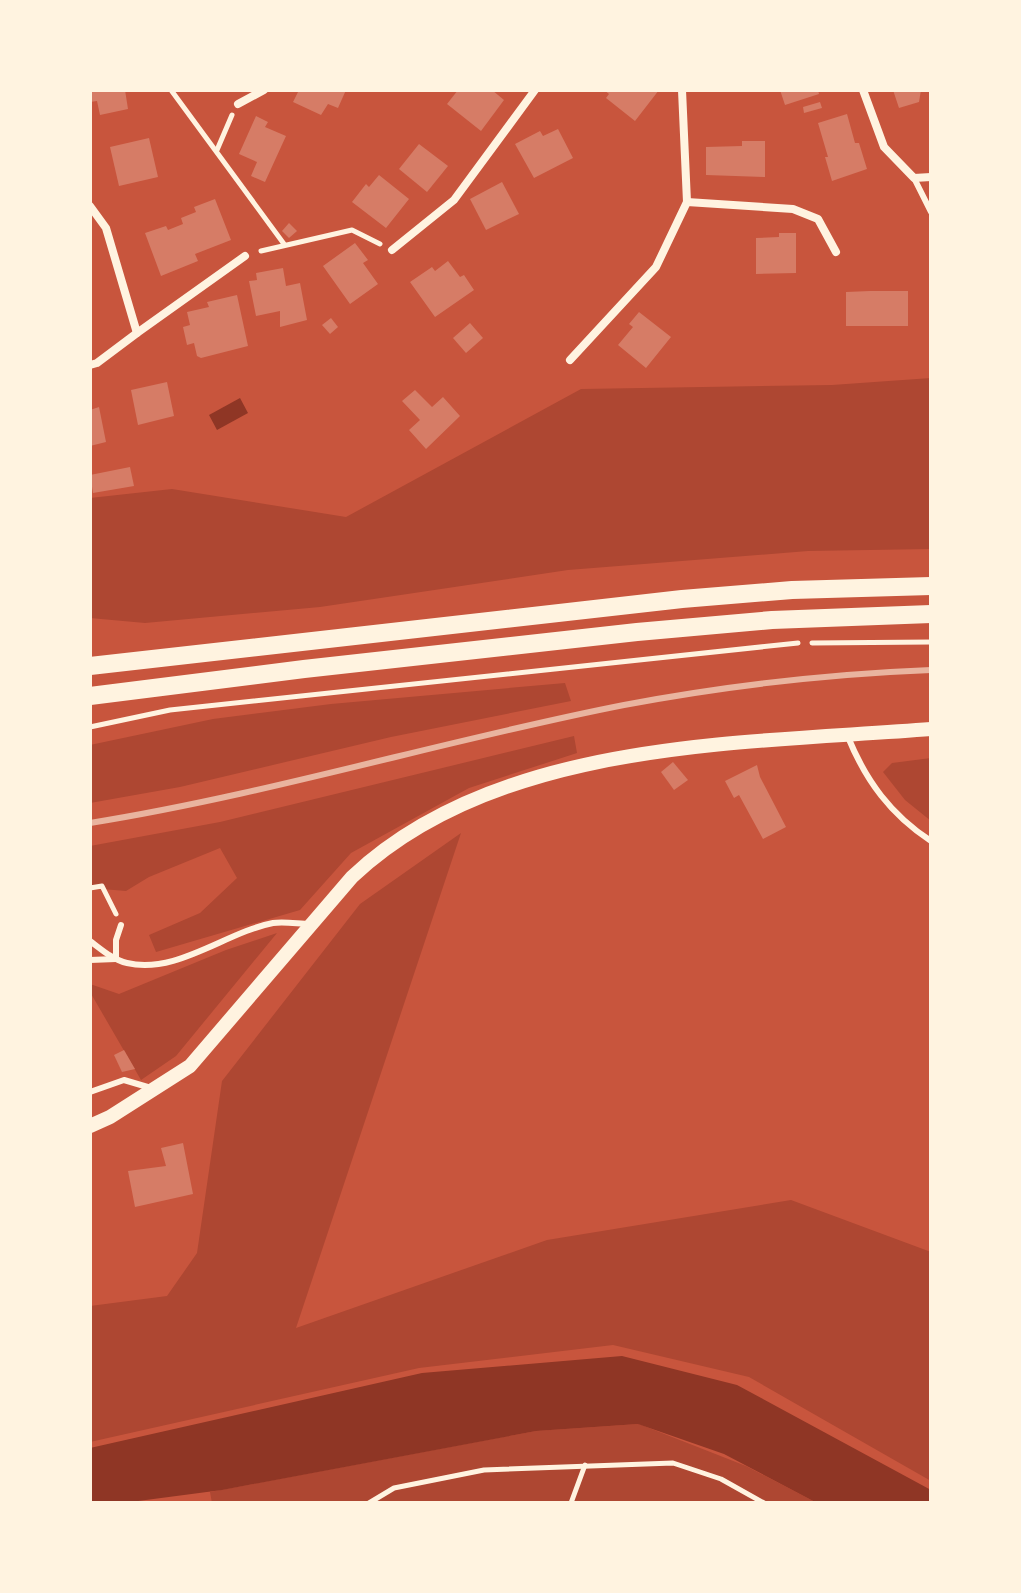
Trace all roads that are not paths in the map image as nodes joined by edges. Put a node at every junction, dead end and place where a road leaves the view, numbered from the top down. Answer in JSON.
{"nodes":[{"id":1,"x":264,"y":90,"type":"edge"},
{"id":2,"x":535,"y":90,"type":"edge"},
{"id":3,"x":682,"y":90,"type":"edge"},
{"id":4,"x":863,"y":90,"type":"edge"},
{"id":5,"x":238,"y":104,"type":"road end"},
{"id":6,"x":931,"y":177,"type":"edge"},
{"id":7,"x":914,"y":178,"type":"junction"},
{"id":8,"x":687,"y":202,"type":"junction"},
{"id":9,"x":90,"y":206,"type":"edge"},
{"id":10,"x":931,"y":212,"type":"edge"},
{"id":11,"x":392,"y":250,"type":"road end"},
{"id":12,"x":836,"y":252,"type":"dead end"},
{"id":13,"x":245,"y":256,"type":"road end"},
{"id":14,"x":137,"y":333,"type":"junction"},
{"id":15,"x":570,"y":360,"type":"dead end"},
{"id":16,"x":90,"y":365,"type":"edge"},
{"id":17,"x":931,"y":586,"type":"edge"},
{"id":18,"x":931,"y":614,"type":"edge"},
{"id":19,"x":90,"y":666,"type":"edge"},
{"id":20,"x":95,"y":696,"type":"edge"},
{"id":21,"x":931,"y":729,"type":"edge"},
{"id":22,"x":847,"y":736,"type":"junction"},
{"id":23,"x":931,"y":841,"type":"edge"},
{"id":24,"x":310,"y":924,"type":"junction"},
{"id":25,"x":121,"y":925,"type":"road end"},
{"id":26,"x":90,"y":941,"type":"edge"},
{"id":27,"x":116,"y":959,"type":"junction"},
{"id":28,"x":90,"y":960,"type":"edge"},
{"id":29,"x":155,"y":1089,"type":"junction"},
{"id":30,"x":90,"y":1092,"type":"edge"},
{"id":31,"x":90,"y":1126,"type":"edge"}],
"edges":[{"from":1,"to":5,"type":"street"},
{"from":2,"to":11,"type":"street"},
{"from":3,"to":8,"type":"street"},
{"from":4,"to":7,"type":"street"},
{"from":6,"to":7,"type":"street"},
{"from":7,"to":10,"type":"lane"},
{"from":8,"to":12,"type":"street"},
{"from":8,"to":15,"type":"street"},
{"from":9,"to":14,"type":"street"},
{"from":13,"to":14,"type":"street"},
{"from":14,"to":16,"type":"street"},
{"from":17,"to":19,"type":"highway"},
{"from":18,"to":20,"type":"highway"},
{"from":21,"to":22,"type":"street"},
{"from":22,"to":23,"type":"lane"},
{"from":22,"to":24,"type":"street"},
{"from":24,"to":27,"type":"lane"},
{"from":24,"to":29,"type":"street"},
{"from":25,"to":27,"type":"lane"},
{"from":26,"to":27,"type":"lane"},
{"from":27,"to":28,"type":"lane"},
{"from":29,"to":30,"type":"lane"},
{"from":29,"to":31,"type":"street"}]}
